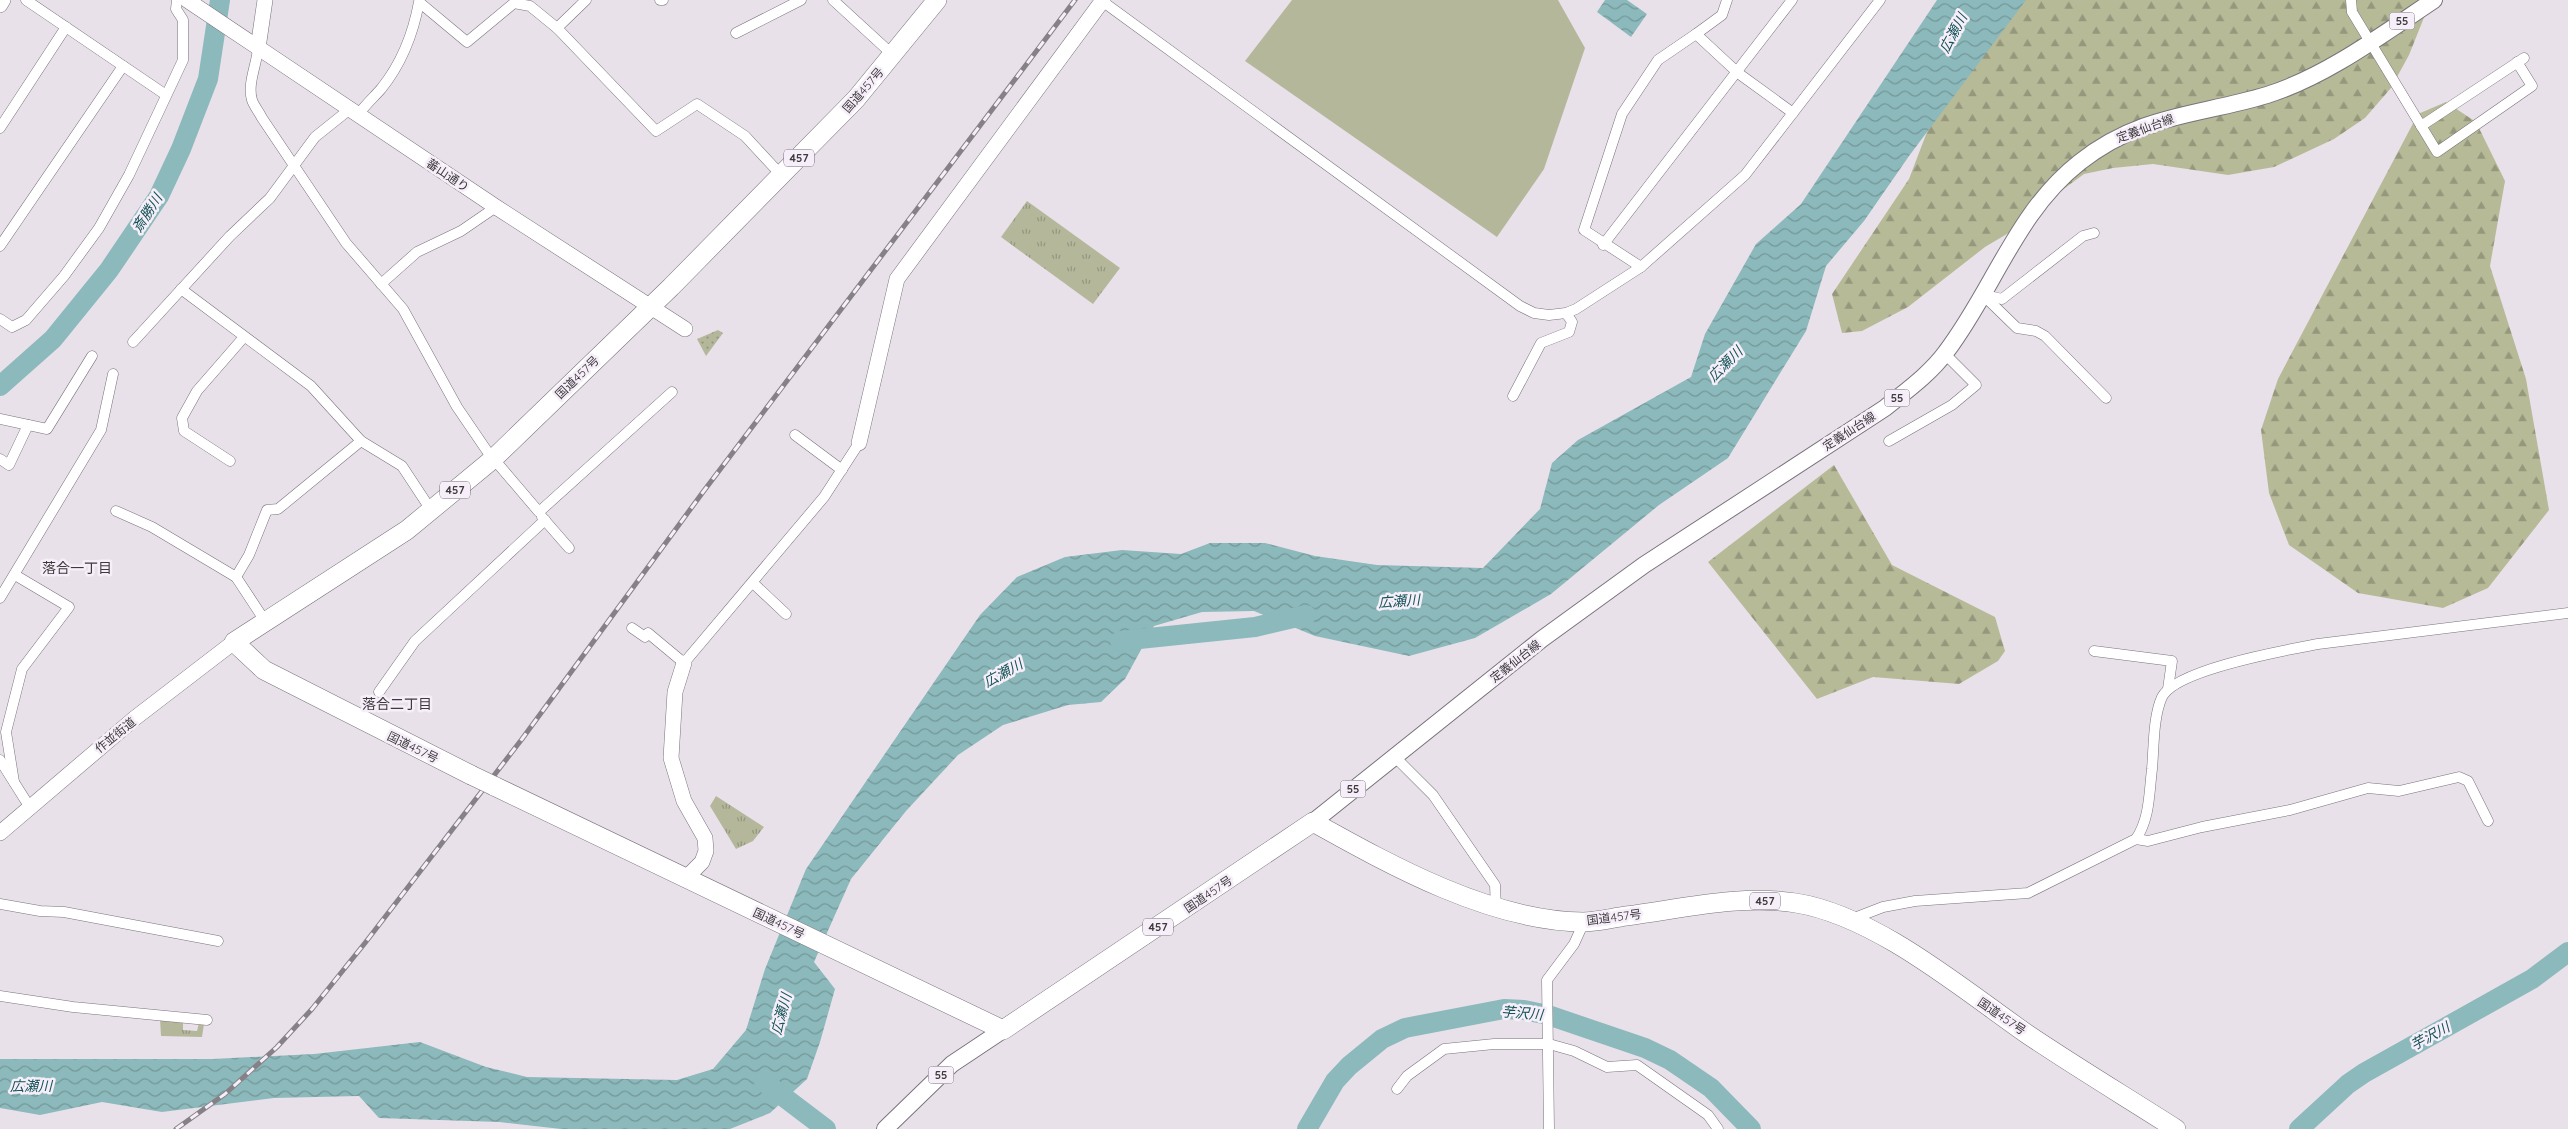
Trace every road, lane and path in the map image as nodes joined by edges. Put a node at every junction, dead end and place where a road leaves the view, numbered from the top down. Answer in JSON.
{"nodes":[{"id":1,"x":3,"y":0,"type":"edge"},
{"id":2,"x":26,"y":0,"type":"edge"},
{"id":3,"x":177,"y":0,"type":"edge"},
{"id":4,"x":186,"y":0,"type":"edge"},
{"id":5,"x":265,"y":0,"type":"edge"},
{"id":6,"x":586,"y":0,"type":"edge"},
{"id":7,"x":801,"y":0,"type":"edge"},
{"id":8,"x":833,"y":0,"type":"edge"},
{"id":9,"x":937,"y":0,"type":"edge"},
{"id":10,"x":1727,"y":0,"type":"edge"},
{"id":11,"x":1792,"y":0,"type":"edge"},
{"id":12,"x":1880,"y":0,"type":"edge"},
{"id":13,"x":2351,"y":0,"type":"edge"},
{"id":14,"x":2434,"y":0,"type":"edge"},
{"id":15,"x":419,"y":1,"type":"edge"},
{"id":16,"x":1103,"y":1,"type":"edge"},
{"id":17,"x":0,"y":5,"type":"edge"},
{"id":18,"x":66,"y":28,"type":"junction"},
{"id":19,"x":557,"y":28,"type":"junction"},
{"id":20,"x":736,"y":34,"type":"dead end"},
{"id":21,"x":1696,"y":34,"type":"junction"},
{"id":22,"x":2370,"y":42,"type":"junction"},
{"id":23,"x":253,"y":45,"type":"junction"},
{"id":24,"x":893,"y":55,"type":"junction"},
{"id":25,"x":123,"y":66,"type":"junction"},
{"id":26,"x":1738,"y":73,"type":"junction"},
{"id":27,"x":166,"y":95,"type":"junction"},
{"id":28,"x":354,"y":112,"type":"junction"},
{"id":29,"x":1794,"y":112,"type":"junction"},
{"id":30,"x":2421,"y":126,"type":"junction"},
{"id":31,"x":0,"y":128,"type":"edge"},
{"id":32,"x":294,"y":164,"type":"junction"},
{"id":33,"x":782,"y":176,"type":"junction"},
{"id":34,"x":496,"y":207,"type":"junction"},
{"id":35,"x":2094,"y":233,"type":"dead end"},
{"id":36,"x":1603,"y":244,"type":"junction"},
{"id":37,"x":0,"y":246,"type":"edge"},
{"id":38,"x":1641,"y":267,"type":"junction"},
{"id":39,"x":381,"y":284,"type":"junction"},
{"id":40,"x":181,"y":289,"type":"junction"},
{"id":41,"x":1983,"y":295,"type":"junction"},
{"id":42,"x":650,"y":306,"type":"junction"},
{"id":43,"x":1566,"y":313,"type":"junction"},
{"id":44,"x":0,"y":319,"type":"edge"},
{"id":45,"x":685,"y":329,"type":"dead end"},
{"id":46,"x":244,"y":337,"type":"junction"},
{"id":47,"x":133,"y":342,"type":"dead end"},
{"id":48,"x":1945,"y":354,"type":"junction"},
{"id":49,"x":92,"y":356,"type":"dead end"},
{"id":50,"x":113,"y":374,"type":"dead end"},
{"id":51,"x":672,"y":392,"type":"dead end"},
{"id":52,"x":1512,"y":396,"type":"dead end"},
{"id":53,"x":2106,"y":398,"type":"dead end"},
{"id":54,"x":0,"y":419,"type":"edge"},
{"id":55,"x":28,"y":425,"type":"junction"},
{"id":56,"x":795,"y":435,"type":"dead end"},
{"id":57,"x":1889,"y":440,"type":"dead end"},
{"id":58,"x":361,"y":442,"type":"junction"},
{"id":59,"x":859,"y":443,"type":"joint"},
{"id":60,"x":0,"y":459,"type":"edge"},
{"id":61,"x":494,"y":459,"type":"junction"},
{"id":62,"x":230,"y":461,"type":"dead end"},
{"id":63,"x":842,"y":470,"type":"junction"},
{"id":64,"x":431,"y":510,"type":"junction"},
{"id":65,"x":116,"y":511,"type":"dead end"},
{"id":66,"x":542,"y":516,"type":"junction"},
{"id":67,"x":569,"y":548,"type":"dead end"},
{"id":68,"x":15,"y":575,"type":"junction"},
{"id":69,"x":236,"y":577,"type":"junction"},
{"id":70,"x":753,"y":583,"type":"junction"},
{"id":71,"x":0,"y":598,"type":"edge"},
{"id":72,"x":2568,"y":612,"type":"edge"},
{"id":73,"x":786,"y":614,"type":"dead end"},
{"id":74,"x":266,"y":621,"type":"junction"},
{"id":75,"x":632,"y":628,"type":"dead end"},
{"id":76,"x":234,"y":642,"type":"junction"},
{"id":77,"x":2094,"y":651,"type":"dead end"},
{"id":78,"x":684,"y":663,"type":"junction"},
{"id":79,"x":2168,"y":689,"type":"junction"},
{"id":80,"x":379,"y":692,"type":"dead end"},
{"id":81,"x":1394,"y":756,"type":"junction"},
{"id":82,"x":0,"y":760,"type":"edge"},
{"id":83,"x":14,"y":782,"type":"junction"},
{"id":84,"x":29,"y":806,"type":"junction"},
{"id":85,"x":2488,"y":821,"type":"dead end"},
{"id":86,"x":1313,"y":822,"type":"junction"},
{"id":87,"x":0,"y":833,"type":"edge"},
{"id":88,"x":2136,"y":839,"type":"junction"},
{"id":89,"x":687,"y":877,"type":"junction"},
{"id":90,"x":0,"y":904,"type":"edge"},
{"id":91,"x":1496,"y":909,"type":"junction"},
{"id":92,"x":1852,"y":919,"type":"junction"},
{"id":93,"x":1584,"y":922,"type":"junction"},
{"id":94,"x":218,"y":941,"type":"dead end"},
{"id":95,"x":0,"y":996,"type":"edge"},
{"id":96,"x":207,"y":1020,"type":"dead end"},
{"id":97,"x":1003,"y":1030,"type":"junction"},
{"id":98,"x":1548,"y":1041,"type":"junction"},
{"id":99,"x":1396,"y":1089,"type":"dead end"},
{"id":100,"x":885,"y":1129,"type":"edge"},
{"id":101,"x":1549,"y":1129,"type":"edge"},
{"id":102,"x":1718,"y":1129,"type":"edge"},
{"id":103,"x":2176,"y":1129,"type":"edge"}],
"edges":[{"from":1,"to":17,"type":"street"},
{"from":2,"to":18,"type":"street"},
{"from":3,"to":27,"type":"street"},
{"from":4,"to":23,"type":"street","name":"蕃山通り"},
{"from":5,"to":23,"type":"street"},
{"from":6,"to":19,"type":"street"},
{"from":7,"to":20,"type":"street"},
{"from":8,"to":24,"type":"street"},
{"from":9,"to":24,"type":"highway","name":"国道457号","number":"457"},
{"from":10,"to":21,"type":"street"},
{"from":11,"to":26,"type":"street"},
{"from":12,"to":29,"type":"street"},
{"from":13,"to":22,"type":"street"},
{"from":14,"to":22,"type":"main road","name":"定義仙台線","number":"55"},
{"from":15,"to":19,"type":"street"},
{"from":15,"to":28,"type":"street"},
{"from":16,"to":43,"type":"street"},
{"from":16,"to":59,"type":"street"},
{"from":18,"to":25,"type":"street"},
{"from":18,"to":31,"type":"street"},
{"from":19,"to":33,"type":"street"},
{"from":21,"to":26,"type":"street"},
{"from":21,"to":36,"type":"street"},
{"from":22,"to":30,"type":"street"},
{"from":22,"to":41,"type":"main road","name":"定義仙台線","number":"55"},
{"from":23,"to":28,"type":"street","name":"蕃山通り"},
{"from":23,"to":32,"type":"street"},
{"from":24,"to":33,"type":"highway","name":"国道457号","number":"457"},
{"from":25,"to":27,"type":"street"},
{"from":25,"to":37,"type":"street"},
{"from":26,"to":29,"type":"street"},
{"from":26,"to":36,"type":"street"},
{"from":27,"to":44,"type":"street"},
{"from":28,"to":32,"type":"street"},
{"from":28,"to":34,"type":"street","name":"蕃山通り"},
{"from":29,"to":38,"type":"street"},
{"from":30,"to":30,"type":"street"},
{"from":32,"to":39,"type":"street"},
{"from":32,"to":40,"type":"street"},
{"from":33,"to":42,"type":"highway","name":"国道457号","number":"457"},
{"from":34,"to":39,"type":"street"},
{"from":34,"to":42,"type":"street","name":"蕃山通り"},
{"from":35,"to":41,"type":"street"},
{"from":36,"to":38,"type":"street"},
{"from":38,"to":43,"type":"street"},
{"from":39,"to":61,"type":"street"},
{"from":40,"to":46,"type":"street"},
{"from":40,"to":47,"type":"street"},
{"from":41,"to":48,"type":"main road","name":"定義仙台線","number":"55"},
{"from":41,"to":53,"type":"street"},
{"from":42,"to":45,"type":"street","name":"蕃山通り"},
{"from":42,"to":61,"type":"highway","name":"国道457号","number":"457"},
{"from":43,"to":52,"type":"street"},
{"from":46,"to":58,"type":"street"},
{"from":46,"to":62,"type":"street"},
{"from":48,"to":57,"type":"street"},
{"from":48,"to":81,"type":"main road","name":"定義仙台線","number":"55"},
{"from":49,"to":55,"type":"street"},
{"from":50,"to":68,"type":"street"},
{"from":51,"to":66,"type":"street"},
{"from":54,"to":55,"type":"street"},
{"from":55,"to":60,"type":"street"},
{"from":56,"to":63,"type":"street"},
{"from":58,"to":64,"type":"street"},
{"from":58,"to":69,"type":"street"},
{"from":59,"to":63,"type":"street"},
{"from":61,"to":64,"type":"highway","name":"国道457号","number":"457"},
{"from":61,"to":66,"type":"street"},
{"from":63,"to":70,"type":"street"},
{"from":64,"to":74,"type":"highway","name":"国道457号","number":"457"},
{"from":65,"to":69,"type":"street"},
{"from":66,"to":67,"type":"street"},
{"from":66,"to":80,"type":"street"},
{"from":68,"to":71,"type":"street"},
{"from":68,"to":83,"type":"street"},
{"from":69,"to":74,"type":"street"},
{"from":70,"to":73,"type":"street"},
{"from":70,"to":78,"type":"street"},
{"from":72,"to":79,"type":"street"},
{"from":74,"to":76,"type":"highway","name":"国道457号","number":"457"},
{"from":75,"to":78,"type":"street"},
{"from":76,"to":84,"type":"street","name":"作並街道"},
{"from":76,"to":89,"type":"highway","name":"国道457号","bridge":true},
{"from":77,"to":79,"type":"street"},
{"from":78,"to":89,"type":"street"},
{"from":79,"to":88,"type":"street"},
{"from":81,"to":86,"type":"main road","name":"定義仙台線","number":"55"},
{"from":81,"to":91,"type":"street"},
{"from":82,"to":83,"type":"street"},
{"from":83,"to":84,"type":"street"},
{"from":84,"to":87,"type":"street","name":"作並街道"},
{"from":85,"to":88,"type":"street"},
{"from":86,"to":91,"type":"highway","name":"国道457号","number":"457"},
{"from":86,"to":97,"type":"highway","name":"国道457号","number":"457"},
{"from":88,"to":92,"type":"street"},
{"from":89,"to":97,"type":"highway","name":"国道457号"},
{"from":90,"to":94,"type":"street"},
{"from":91,"to":93,"type":"highway","name":"国道457号","number":"457"},
{"from":92,"to":93,"type":"highway","name":"国道457号","number":"457"},
{"from":92,"to":103,"type":"highway","name":"国道457号","number":"457"},
{"from":93,"to":98,"type":"street"},
{"from":95,"to":96,"type":"street"},
{"from":97,"to":100,"type":"main road","number":"55"},
{"from":98,"to":99,"type":"street"},
{"from":98,"to":101,"type":"street"},
{"from":98,"to":102,"type":"street"}]}
